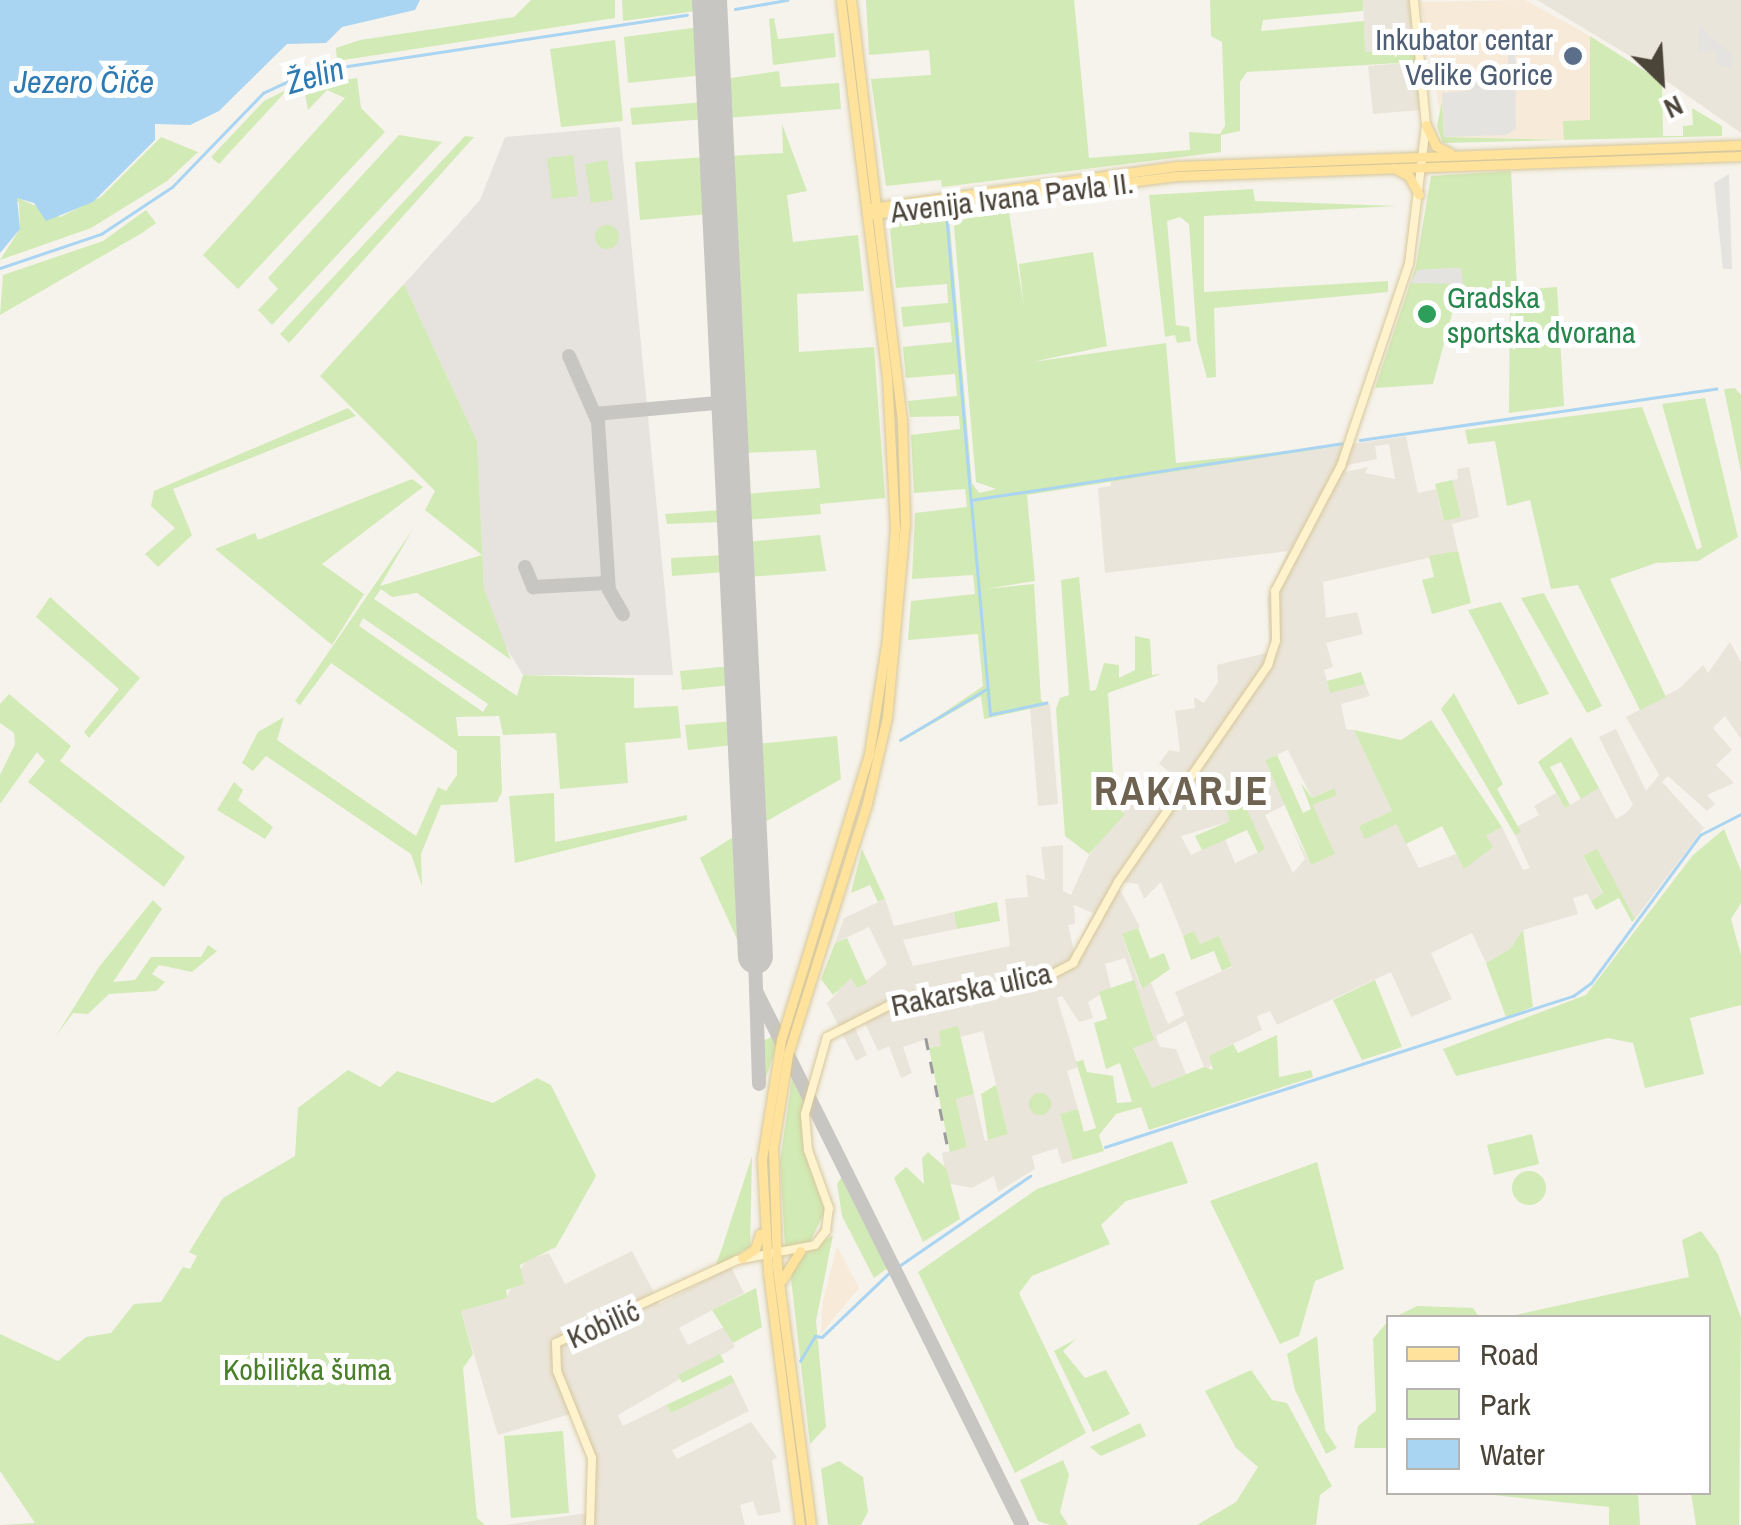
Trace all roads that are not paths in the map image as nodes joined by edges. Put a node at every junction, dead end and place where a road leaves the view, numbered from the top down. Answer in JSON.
{"nodes":[{"id":1,"x":841,"y":0,"type":"edge"},
{"id":2,"x":851,"y":0,"type":"edge"},
{"id":3,"x":1414,"y":0,"type":"edge"},
{"id":4,"x":1426,"y":125,"type":"junction"},
{"id":5,"x":1741,"y":145,"type":"edge"},
{"id":6,"x":1458,"y":156,"type":"junction"},
{"id":7,"x":1741,"y":156,"type":"edge"},
{"id":8,"x":1423,"y":161,"type":"junction"},
{"id":9,"x":1391,"y":166,"type":"junction"},
{"id":10,"x":871,"y":182,"type":"junction"},
{"id":11,"x":1419,"y":195,"type":"junction"},
{"id":12,"x":917,"y":201,"type":"junction"},
{"id":13,"x":871,"y":211,"type":"junction"},
{"id":14,"x":902,"y":211,"type":"junction"},
{"id":15,"x":880,"y":250,"type":"junction"},
{"id":16,"x":763,"y":1182,"type":"junction"},
{"id":17,"x":800,"y":1251,"type":"junction"},
{"id":18,"x":771,"y":1254,"type":"junction"},
{"id":19,"x":742,"y":1258,"type":"junction"},
{"id":20,"x":781,"y":1288,"type":"junction"},
{"id":21,"x":590,"y":1525,"type":"edge"},
{"id":22,"x":800,"y":1525,"type":"edge"},
{"id":23,"x":810,"y":1525,"type":"edge"}],
"edges":[{"from":1,"to":13,"type":"main road"},
{"from":2,"to":10,"type":"main road"},
{"from":3,"to":4,"type":"main road"},
{"from":4,"to":6,"type":"main road"},
{"from":4,"to":8,"type":"main road"},
{"from":5,"to":6,"type":"main road","name":"Avenija Ivana Pavla II."},
{"from":6,"to":8,"type":"main road","name":"Avenija Ivana Pavla II."},
{"from":7,"to":8,"type":"main road","name":"Avenija Ivana Pavla II."},
{"from":8,"to":9,"type":"main road","name":"Avenija Ivana Pavla II."},
{"from":8,"to":11,"type":"main road"},
{"from":8,"to":12,"type":"main road","name":"Avenija Ivana Pavla II."},
{"from":9,"to":11,"type":"main road"},
{"from":9,"to":14,"type":"main road","name":"Avenija Ivana Pavla II."},
{"from":10,"to":12,"type":"main road"},
{"from":10,"to":13,"type":"main road"},
{"from":11,"to":17,"type":"main road","name":"Rakarska ulica"},
{"from":12,"to":13,"type":"main road","name":"Avenija Ivana Pavla II."},
{"from":13,"to":14,"type":"main road","name":"Avenija Ivana Pavla II."},
{"from":13,"to":15,"type":"main road"},
{"from":13,"to":16,"type":"main road"},
{"from":14,"to":15,"type":"main road"},
{"from":15,"to":18,"type":"main road"},
{"from":16,"to":18,"type":"main road"},
{"from":16,"to":19,"type":"main road"},
{"from":17,"to":18,"type":"main road","name":"Kobilić"},
{"from":17,"to":20,"type":"main road"},
{"from":18,"to":19,"type":"main road","name":"Kobilić"},
{"from":18,"to":20,"type":"main road"},
{"from":18,"to":22,"type":"main road"},
{"from":19,"to":21,"type":"main road","name":"Kobilić"},
{"from":20,"to":23,"type":"main road"}]}
